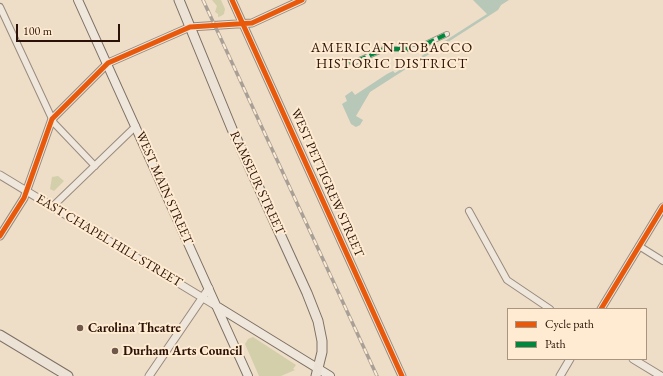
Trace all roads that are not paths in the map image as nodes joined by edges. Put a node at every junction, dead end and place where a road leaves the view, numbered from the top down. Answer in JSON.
{"nodes":[{"id":1,"x":78,"y":0,"type":"edge"},
{"id":2,"x":179,"y":0,"type":"edge"},
{"id":3,"x":232,"y":0,"type":"edge"},
{"id":4,"x":302,"y":0,"type":"edge"},
{"id":5,"x":0,"y":7,"type":"edge"},
{"id":6,"x":242,"y":24,"type":"junction"},
{"id":7,"x":190,"y":27,"type":"junction"},
{"id":8,"x":447,"y":34,"type":"dead end"},
{"id":9,"x":347,"y":61,"type":"dead end"},
{"id":10,"x":108,"y":63,"type":"junction"},
{"id":11,"x":52,"y":119,"type":"junction"},
{"id":12,"x":136,"y":126,"type":"junction"},
{"id":13,"x":95,"y":166,"type":"junction"},
{"id":14,"x":0,"y":175,"type":"edge"},
{"id":15,"x":26,"y":191,"type":"junction"},
{"id":16,"x":52,"y":207,"type":"junction"},
{"id":17,"x":663,"y":207,"type":"edge"},
{"id":18,"x":468,"y":211,"type":"dead end"},
{"id":19,"x":0,"y":236,"type":"edge"},
{"id":20,"x":639,"y":246,"type":"junction"},
{"id":21,"x":663,"y":261,"type":"edge"},
{"id":22,"x":209,"y":288,"type":"junction"},
{"id":23,"x":202,"y":298,"type":"junction"},
{"id":24,"x":218,"y":307,"type":"junction"},
{"id":25,"x":549,"y":308,"type":"edge"},
{"id":26,"x":602,"y":308,"type":"edge"},
{"id":27,"x":0,"y":335,"type":"edge"},
{"id":28,"x":569,"y":360,"type":"edge"},
{"id":29,"x":635,"y":360,"type":"edge"},
{"id":30,"x":317,"y":372,"type":"edge"},
{"id":31,"x":68,"y":376,"type":"edge"},
{"id":32,"x":149,"y":376,"type":"edge"},
{"id":33,"x":248,"y":376,"type":"edge"},
{"id":34,"x":330,"y":376,"type":"edge"},
{"id":35,"x":402,"y":376,"type":"edge"},
{"id":36,"x":560,"y":376,"type":"edge"},
{"id":37,"x":661,"y":376,"type":"edge"}],
"edges":[{"from":1,"to":10,"type":"main road","name":"WEST MAIN STREET"},
{"from":2,"to":7,"type":"main road","name":"RAMSEUR STREET"},
{"from":3,"to":6,"type":"street","name":"WEST PETTIGREW STREET"},
{"from":4,"to":6,"type":"street"},
{"from":5,"to":11,"type":"street"},
{"from":6,"to":7,"type":"street"},
{"from":6,"to":35,"type":"street","name":"WEST PETTIGREW STREET"},
{"from":7,"to":10,"type":"street"},
{"from":7,"to":30,"type":"main road","name":"RAMSEUR STREET"},
{"from":8,"to":9,"type":"street"},
{"from":10,"to":11,"type":"street"},
{"from":10,"to":12,"type":"main road","name":"WEST MAIN STREET"},
{"from":11,"to":13,"type":"street"},
{"from":11,"to":15,"type":"street"},
{"from":12,"to":13,"type":"street"},
{"from":12,"to":22,"type":"main road","name":"WEST MAIN STREET"},
{"from":13,"to":16,"type":"street"},
{"from":14,"to":15,"type":"street","name":"EAST CHAPEL HILL STREET"},
{"from":15,"to":16,"type":"street","name":"EAST CHAPEL HILL STREET"},
{"from":15,"to":19,"type":"street"},
{"from":16,"to":23,"type":"street","name":"EAST CHAPEL HILL STREET"},
{"from":17,"to":20,"type":"street"},
{"from":18,"to":25,"type":"street"},
{"from":20,"to":21,"type":"street"},
{"from":20,"to":26,"type":"street"},
{"from":22,"to":23,"type":"street"},
{"from":22,"to":24,"type":"main road","name":"WEST MAIN STREET"},
{"from":23,"to":24,"type":"street","name":"EAST CHAPEL HILL STREET"},
{"from":23,"to":32,"type":"street"},
{"from":24,"to":30,"type":"main road"},
{"from":24,"to":33,"type":"main road","name":"WEST MAIN STREET"},
{"from":27,"to":31,"type":"main road"},
{"from":28,"to":36,"type":"street"},
{"from":29,"to":37,"type":"street"},
{"from":30,"to":34,"type":"main road"}]}
